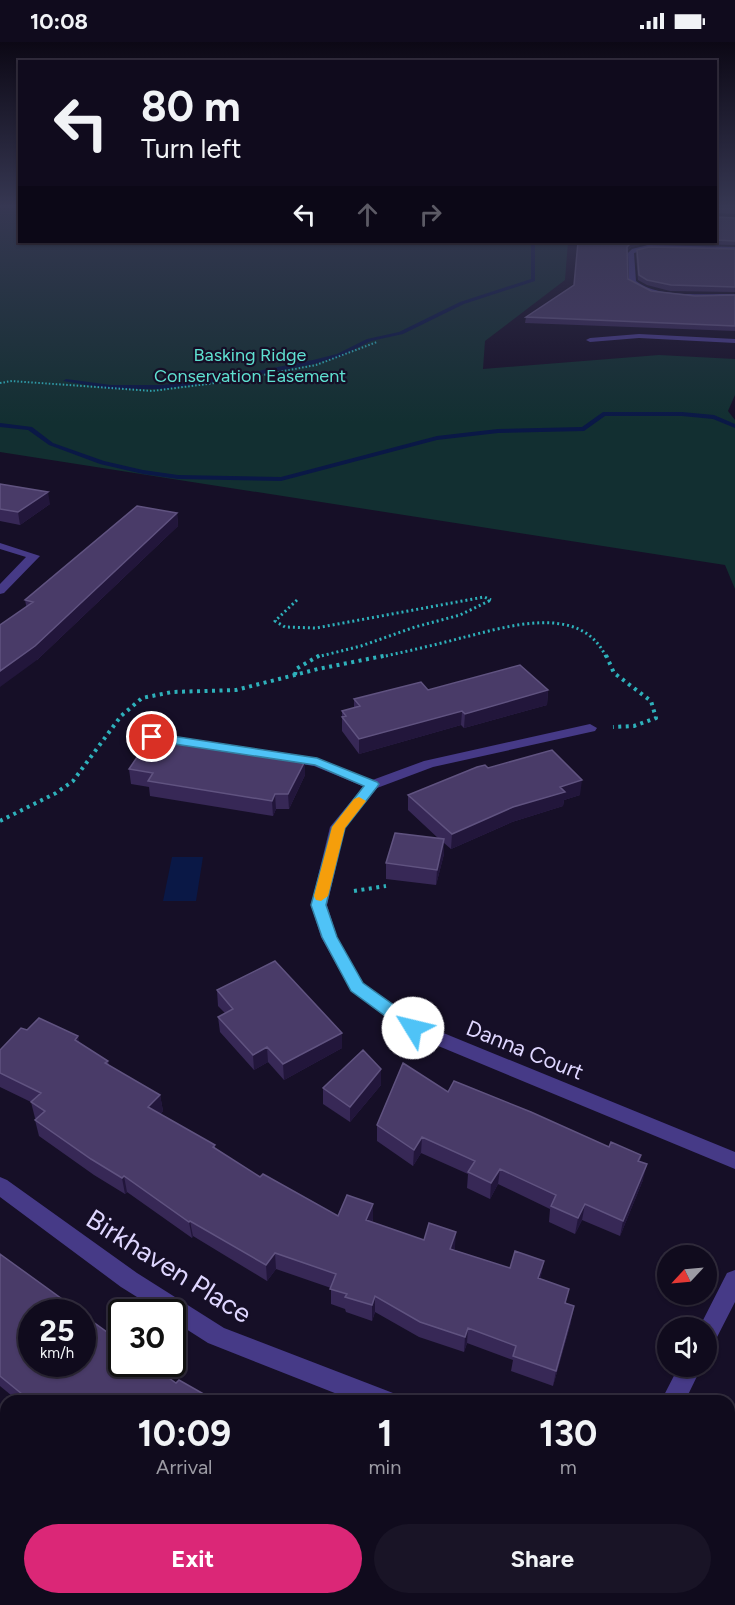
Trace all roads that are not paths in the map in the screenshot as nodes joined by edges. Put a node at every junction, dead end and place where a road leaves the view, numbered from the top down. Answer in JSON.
{"nodes":[{"id":1,"x":633,"y":278,"type":"edge"},
{"id":2,"x":735,"y":296,"type":"edge"},
{"id":3,"x":590,"y":340,"type":"dead end"},
{"id":4,"x":735,"y":341,"type":"edge"},
{"id":5,"x":0,"y":546,"type":"edge"},
{"id":6,"x":0,"y":591,"type":"edge"},
{"id":7,"x":590,"y":728,"type":"road end"},
{"id":8,"x":152,"y":737,"type":"edge"},
{"id":9,"x":372,"y":784,"type":"junction"},
{"id":10,"x":735,"y":1161,"type":"edge"},
{"id":11,"x":0,"y":1186,"type":"edge"},
{"id":12,"x":735,"y":1280,"type":"edge"},
{"id":13,"x":716,"y":1317,"type":"edge"},
{"id":14,"x":685,"y":1377,"type":"edge"},
{"id":15,"x":369,"y":1395,"type":"edge"},
{"id":16,"x":676,"y":1395,"type":"edge"}],
"edges":[{"from":1,"to":2,"type":"street"},
{"from":3,"to":4,"type":"street"},
{"from":5,"to":6,"type":"street"},
{"from":7,"to":9,"type":"street"},
{"from":8,"to":9,"type":"street"},
{"from":9,"to":10,"type":"street","name":"Danna Court"},
{"from":11,"to":15,"type":"street","name":"Birkhaven Place"},
{"from":12,"to":13,"type":"street"},
{"from":14,"to":16,"type":"street"}]}
